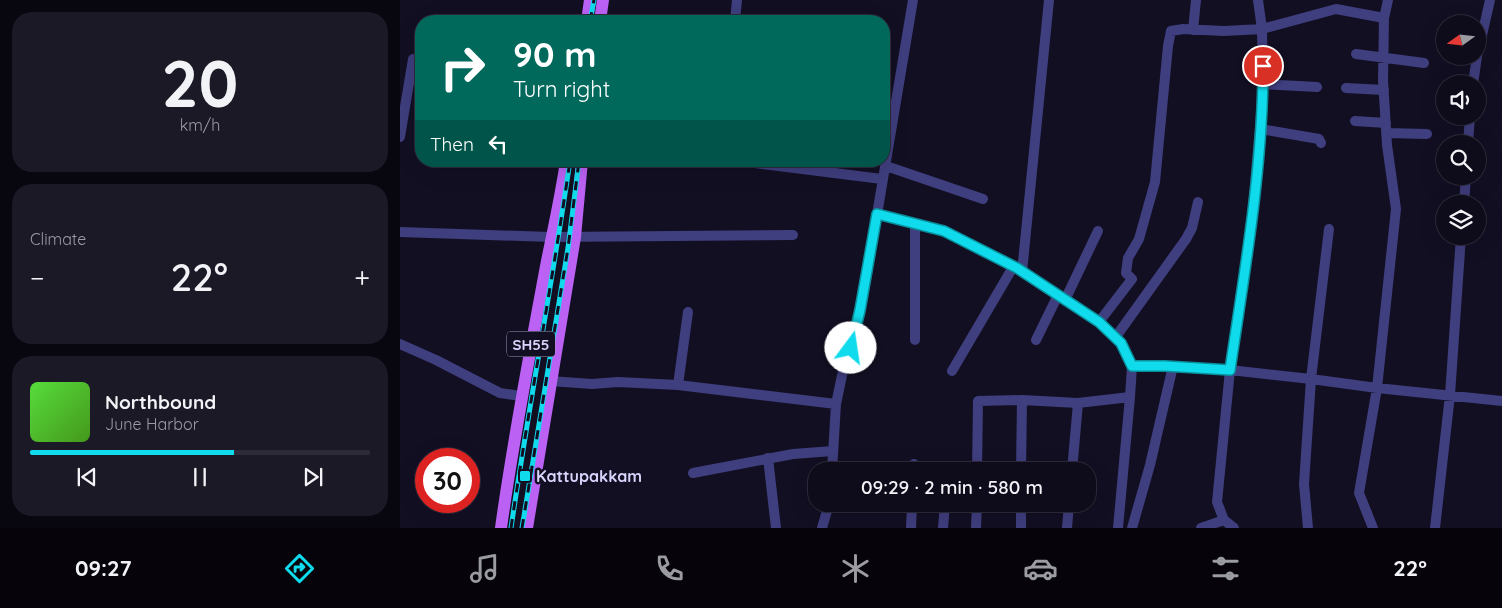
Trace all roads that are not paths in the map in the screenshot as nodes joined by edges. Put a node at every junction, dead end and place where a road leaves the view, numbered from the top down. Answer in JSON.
{"nodes":[{"id":1,"x":590,"y":0,"type":"edge"},
{"id":2,"x":602,"y":0,"type":"edge"},
{"id":3,"x":737,"y":0,"type":"edge"},
{"id":4,"x":913,"y":0,"type":"edge"},
{"id":5,"x":1049,"y":0,"type":"edge"},
{"id":6,"x":1196,"y":0,"type":"edge"},
{"id":7,"x":1258,"y":0,"type":"edge"},
{"id":8,"x":1388,"y":0,"type":"edge"},
{"id":9,"x":1490,"y":0,"type":"edge"},
{"id":10,"x":1335,"y":4,"type":"edge"},
{"id":11,"x":588,"y":15,"type":"edge"},
{"id":12,"x":601,"y":15,"type":"edge"},
{"id":13,"x":736,"y":15,"type":"edge"},
{"id":14,"x":1486,"y":17,"type":"edge"},
{"id":15,"x":1384,"y":18,"type":"junction"},
{"id":16,"x":1262,"y":29,"type":"junction"},
{"id":17,"x":1193,"y":30,"type":"junction"},
{"id":18,"x":1356,"y":54,"type":"dead end"},
{"id":19,"x":1383,"y":57,"type":"junction"},
{"id":20,"x":413,"y":59,"type":"dead end"},
{"id":21,"x":1424,"y":62,"type":"dead end"},
{"id":22,"x":1263,"y":84,"type":"junction"},
{"id":23,"x":1317,"y":87,"type":"dead end"},
{"id":24,"x":1346,"y":88,"type":"dead end"},
{"id":25,"x":1384,"y":90,"type":"junction"},
{"id":26,"x":1354,"y":121,"type":"dead end"},
{"id":27,"x":1386,"y":128,"type":"junction"},
{"id":28,"x":1260,"y":129,"type":"junction"},
{"id":29,"x":1427,"y":134,"type":"dead end"},
{"id":30,"x":400,"y":137,"type":"edge"},
{"id":31,"x":890,"y":141,"type":"edge"},
{"id":32,"x":1321,"y":143,"type":"dead end"},
{"id":33,"x":565,"y":167,"type":"edge"},
{"id":34,"x":581,"y":167,"type":"edge"},
{"id":35,"x":784,"y":167,"type":"edge"},
{"id":36,"x":886,"y":167,"type":"edge"},
{"id":37,"x":889,"y":167,"type":"edge"},
{"id":38,"x":882,"y":180,"type":"junction"},
{"id":39,"x":983,"y":199,"type":"dead end"},
{"id":40,"x":1198,"y":202,"type":"dead end"},
{"id":41,"x":877,"y":214,"type":"junction"},
{"id":42,"x":916,"y":224,"type":"junction"},
{"id":43,"x":1329,"y":230,"type":"dead end"},
{"id":44,"x":1098,"y":231,"type":"dead end"},
{"id":45,"x":400,"y":232,"type":"edge"},
{"id":46,"x":792,"y":234,"type":"dead end"},
{"id":47,"x":551,"y":237,"type":"junction"},
{"id":48,"x":575,"y":237,"type":"junction"},
{"id":49,"x":1460,"y":245,"type":"edge"},
{"id":50,"x":1017,"y":269,"type":"junction"},
{"id":51,"x":1062,"y":298,"type":"junction"},
{"id":52,"x":688,"y":312,"type":"dead end"},
{"id":53,"x":1099,"y":322,"type":"junction"},
{"id":54,"x":1115,"y":338,"type":"junction"},
{"id":55,"x":915,"y":340,"type":"dead end"},
{"id":56,"x":1036,"y":340,"type":"dead end"},
{"id":57,"x":400,"y":344,"type":"edge"},
{"id":58,"x":1132,"y":366,"type":"junction"},
{"id":59,"x":1173,"y":366,"type":"junction"},
{"id":60,"x":952,"y":370,"type":"dead end"},
{"id":61,"x":1230,"y":370,"type":"junction"},
{"id":62,"x":1311,"y":379,"type":"junction"},
{"id":63,"x":550,"y":381,"type":"junction"},
{"id":64,"x":678,"y":385,"type":"junction"},
{"id":65,"x":1377,"y":388,"type":"junction"},
{"id":66,"x":1450,"y":395,"type":"junction"},
{"id":67,"x":522,"y":396,"type":"junction"},
{"id":68,"x":1130,"y":397,"type":"junction"},
{"id":69,"x":1022,"y":400,"type":"junction"},
{"id":70,"x":1502,"y":400,"type":"edge"},
{"id":71,"x":1078,"y":403,"type":"junction"},
{"id":72,"x":836,"y":404,"type":"junction"},
{"id":73,"x":833,"y":451,"type":"junction"},
{"id":74,"x":768,"y":458,"type":"junction"},
{"id":75,"x":832,"y":462,"type":"edge"},
{"id":76,"x":977,"y":462,"type":"edge"},
{"id":77,"x":1021,"y":462,"type":"edge"},
{"id":78,"x":1073,"y":462,"type":"edge"},
{"id":79,"x":693,"y":473,"type":"dead end"},
{"id":80,"x":827,"y":512,"type":"edge"},
{"id":81,"x":912,"y":512,"type":"edge"},
{"id":82,"x":944,"y":512,"type":"edge"},
{"id":83,"x":977,"y":512,"type":"edge"},
{"id":84,"x":1021,"y":512,"type":"edge"},
{"id":85,"x":1068,"y":512,"type":"edge"},
{"id":86,"x":1224,"y":520,"type":"junction"},
{"id":87,"x":501,"y":528,"type":"edge"},
{"id":88,"x":527,"y":528,"type":"edge"},
{"id":89,"x":776,"y":528,"type":"edge"},
{"id":90,"x":822,"y":528,"type":"edge"},
{"id":91,"x":911,"y":528,"type":"edge"},
{"id":92,"x":943,"y":528,"type":"edge"},
{"id":93,"x":976,"y":528,"type":"edge"},
{"id":94,"x":1021,"y":528,"type":"edge"},
{"id":95,"x":1067,"y":528,"type":"edge"},
{"id":96,"x":1118,"y":528,"type":"edge"},
{"id":97,"x":1132,"y":528,"type":"edge"},
{"id":98,"x":1201,"y":528,"type":"edge"},
{"id":99,"x":1234,"y":528,"type":"edge"},
{"id":100,"x":1308,"y":528,"type":"edge"},
{"id":101,"x":1373,"y":528,"type":"edge"},
{"id":102,"x":1436,"y":528,"type":"edge"}],
"edges":[{"from":1,"to":11,"type":"main road"},
{"from":2,"to":12,"type":"main road"},
{"from":3,"to":13,"type":"street"},
{"from":4,"to":31,"type":"street"},
{"from":5,"to":50,"type":"street"},
{"from":6,"to":17,"type":"street"},
{"from":7,"to":16,"type":"street"},
{"from":8,"to":15,"type":"street"},
{"from":9,"to":14,"type":"street"},
{"from":10,"to":15,"type":"street"},
{"from":10,"to":16,"type":"street"},
{"from":15,"to":19,"type":"street"},
{"from":16,"to":17,"type":"street"},
{"from":16,"to":22,"type":"street"},
{"from":17,"to":53,"type":"street"},
{"from":18,"to":19,"type":"street"},
{"from":19,"to":21,"type":"street"},
{"from":19,"to":25,"type":"street"},
{"from":20,"to":30,"type":"street"},
{"from":22,"to":23,"type":"street"},
{"from":22,"to":28,"type":"street"},
{"from":24,"to":25,"type":"street"},
{"from":25,"to":27,"type":"street"},
{"from":26,"to":27,"type":"street"},
{"from":27,"to":29,"type":"street"},
{"from":27,"to":65,"type":"street"},
{"from":28,"to":32,"type":"street"},
{"from":28,"to":61,"type":"street"},
{"from":33,"to":47,"type":"main road","number":"SH55"},
{"from":34,"to":48,"type":"main road","number":"SH55"},
{"from":35,"to":38,"type":"street"},
{"from":36,"to":38,"type":"street"},
{"from":37,"to":39,"type":"street"},
{"from":38,"to":41,"type":"street"},
{"from":40,"to":54,"type":"street"},
{"from":41,"to":42,"type":"street"},
{"from":41,"to":72,"type":"street"},
{"from":42,"to":50,"type":"street"},
{"from":42,"to":55,"type":"street"},
{"from":43,"to":62,"type":"street"},
{"from":44,"to":51,"type":"street"},
{"from":45,"to":47,"type":"street"},
{"from":46,"to":48,"type":"street"},
{"from":47,"to":48,"type":"street"},
{"from":47,"to":67,"type":"main road","number":"SH55"},
{"from":48,"to":63,"type":"main road","number":"SH55"},
{"from":49,"to":66,"type":"street"},
{"from":50,"to":51,"type":"street"},
{"from":50,"to":60,"type":"street"},
{"from":51,"to":53,"type":"street"},
{"from":51,"to":56,"type":"street"},
{"from":52,"to":64,"type":"street"},
{"from":53,"to":54,"type":"street"},
{"from":54,"to":58,"type":"street"},
{"from":57,"to":67,"type":"street"},
{"from":58,"to":59,"type":"street"},
{"from":58,"to":68,"type":"street"},
{"from":59,"to":61,"type":"street"},
{"from":59,"to":97,"type":"street"},
{"from":61,"to":62,"type":"street"},
{"from":61,"to":86,"type":"street"},
{"from":62,"to":65,"type":"street"},
{"from":62,"to":100,"type":"street"},
{"from":63,"to":64,"type":"street"},
{"from":63,"to":88,"type":"main road","number":"SH55"},
{"from":64,"to":72,"type":"street"},
{"from":65,"to":66,"type":"street"},
{"from":65,"to":101,"type":"street"},
{"from":66,"to":70,"type":"street"},
{"from":66,"to":102,"type":"street"},
{"from":67,"to":87,"type":"main road","number":"SH55"},
{"from":68,"to":71,"type":"street"},
{"from":68,"to":96,"type":"street"},
{"from":69,"to":71,"type":"street"},
{"from":69,"to":76,"type":"street"},
{"from":69,"to":77,"type":"street"},
{"from":71,"to":78,"type":"street"},
{"from":72,"to":73,"type":"street"},
{"from":73,"to":74,"type":"street"},
{"from":73,"to":75,"type":"street"},
{"from":74,"to":79,"type":"street"},
{"from":74,"to":89,"type":"street"},
{"from":80,"to":90,"type":"street"},
{"from":81,"to":91,"type":"street"},
{"from":82,"to":92,"type":"street"},
{"from":83,"to":93,"type":"street"},
{"from":84,"to":94,"type":"street"},
{"from":85,"to":95,"type":"street"},
{"from":86,"to":98,"type":"street"},
{"from":86,"to":99,"type":"street"}]}
